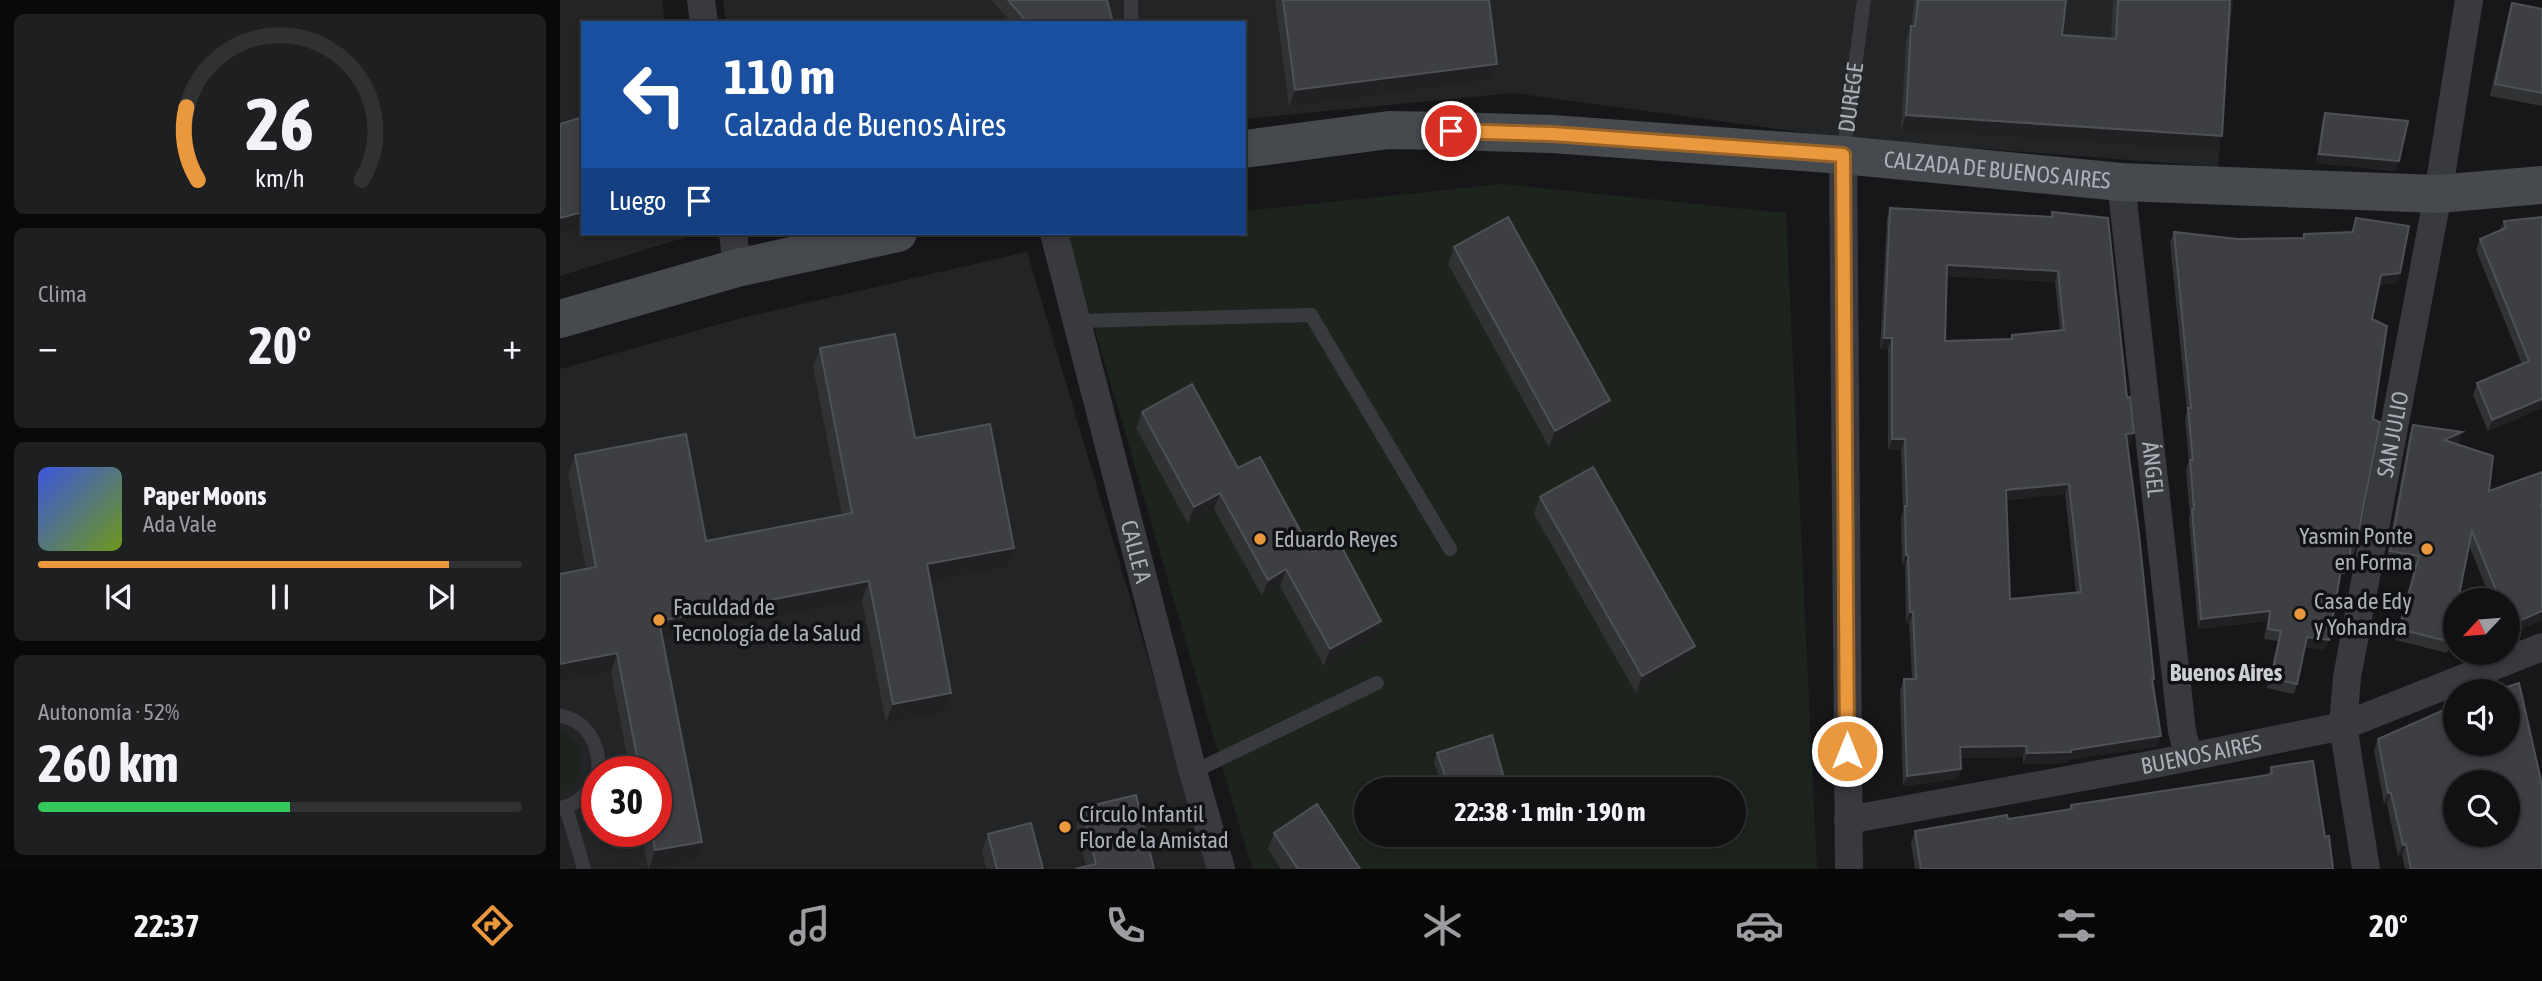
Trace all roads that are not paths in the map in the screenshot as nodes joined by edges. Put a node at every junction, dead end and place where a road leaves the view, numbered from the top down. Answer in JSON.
{"nodes":[{"id":1,"x":701,"y":0,"type":"edge"},
{"id":2,"x":1131,"y":0,"type":"edge"},
{"id":3,"x":1864,"y":0,"type":"edge"},
{"id":4,"x":2469,"y":0,"type":"edge"},
{"id":5,"x":704,"y":21,"type":"edge"},
{"id":6,"x":1131,"y":21,"type":"edge"},
{"id":7,"x":1246,"y":149,"type":"edge"},
{"id":8,"x":1843,"y":155,"type":"junction"},
{"id":9,"x":2121,"y":182,"type":"junction"},
{"id":10,"x":2542,"y":185,"type":"edge"},
{"id":11,"x":2438,"y":194,"type":"junction"},
{"id":12,"x":879,"y":235,"type":"edge"},
{"id":13,"x":1055,"y":235,"type":"edge"},
{"id":14,"x":735,"y":250,"type":"edge"},
{"id":15,"x":560,"y":319,"type":"edge"},
{"id":16,"x":1077,"y":321,"type":"junction"},
{"id":17,"x":1450,"y":549,"type":"dead end"},
{"id":18,"x":2542,"y":647,"type":"edge"},
{"id":19,"x":1377,"y":683,"type":"dead end"},
{"id":20,"x":560,"y":716,"type":"edge"},
{"id":21,"x":2343,"y":726,"type":"junction"},
{"id":22,"x":2188,"y":755,"type":"junction"},
{"id":23,"x":598,"y":756,"type":"edge"},
{"id":24,"x":1193,"y":772,"type":"junction"},
{"id":25,"x":581,"y":798,"type":"edge"},
{"id":26,"x":563,"y":808,"type":"edge"},
{"id":27,"x":1848,"y":820,"type":"junction"},
{"id":28,"x":584,"y":869,"type":"edge"},
{"id":29,"x":1220,"y":869,"type":"edge"},
{"id":30,"x":1849,"y":869,"type":"edge"},
{"id":31,"x":2366,"y":869,"type":"edge"}],
"edges":[{"from":1,"to":5,"type":"street"},
{"from":2,"to":6,"type":"lane"},
{"from":3,"to":8,"type":"lane","name":"DUREGE"},
{"from":4,"to":11,"type":"street","name":"SAN JULIO"},
{"from":7,"to":8,"type":"street","name":"CALZADA DE BUENOS AIRES"},
{"from":8,"to":9,"type":"street","name":"CALZADA DE BUENOS AIRES"},
{"from":8,"to":27,"type":"street","name":"DUREGE"},
{"from":9,"to":11,"type":"street","name":"CALZADA DE BUENOS AIRES"},
{"from":9,"to":22,"type":"street","name":"ÁNGEL"},
{"from":10,"to":11,"type":"street","name":"CALZADA DE BUENOS AIRES"},
{"from":11,"to":21,"type":"street","name":"SAN JULIO"},
{"from":12,"to":14,"type":"street"},
{"from":13,"to":16,"type":"street","name":"CALLE A"},
{"from":14,"to":15,"type":"street"},
{"from":16,"to":17,"type":"lane"},
{"from":16,"to":24,"type":"street","name":"CALLE A"},
{"from":18,"to":21,"type":"street","name":"BUENOS AIRES"},
{"from":19,"to":24,"type":"lane"},
{"from":20,"to":23,"type":"lane"},
{"from":21,"to":22,"type":"street","name":"BUENOS AIRES"},
{"from":21,"to":31,"type":"street","name":"SAN JULIO"},
{"from":22,"to":27,"type":"street","name":"BUENOS AIRES"},
{"from":24,"to":29,"type":"street","name":"CALLE A"},
{"from":25,"to":26,"type":"lane"},
{"from":26,"to":28,"type":"lane"},
{"from":27,"to":30,"type":"street","name":"DUREGE"}]}
